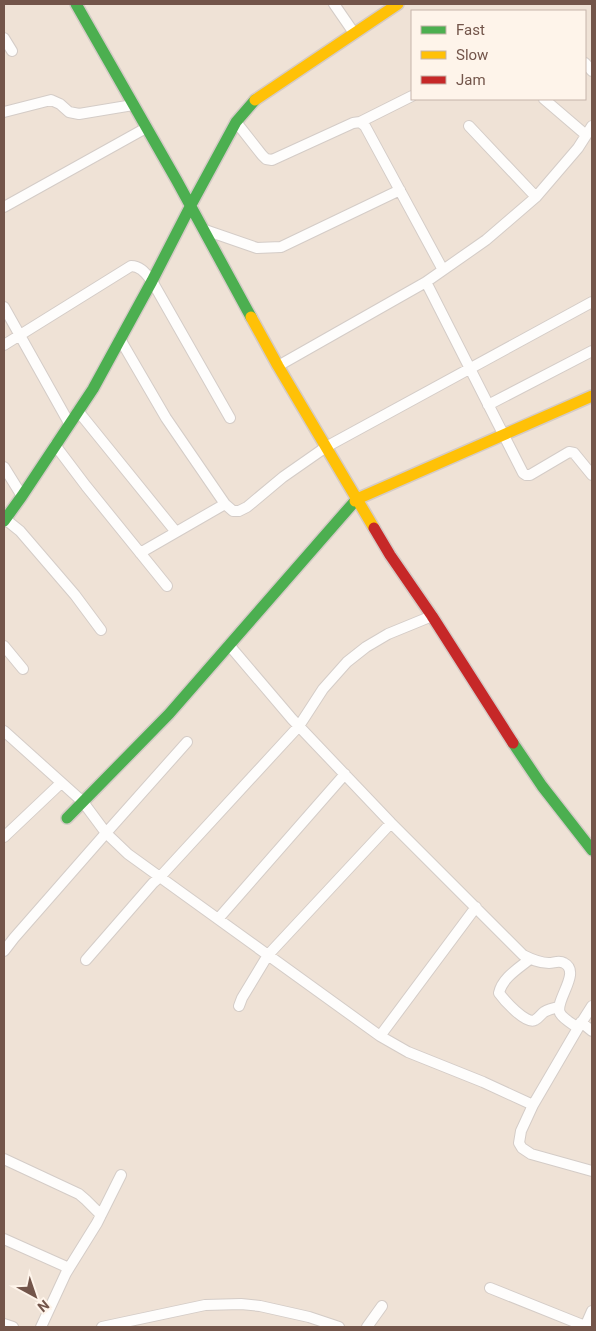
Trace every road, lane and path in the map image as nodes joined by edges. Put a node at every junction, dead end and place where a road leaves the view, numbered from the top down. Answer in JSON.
{"nodes":[{"id":1,"x":76,"y":4,"type":"edge"},
{"id":2,"x":334,"y":4,"type":"edge"},
{"id":3,"x":398,"y":4,"type":"edge"},
{"id":4,"x":354,"y":33,"type":"junction"},
{"id":5,"x":4,"y":38,"type":"edge"},
{"id":6,"x":12,"y":51,"type":"dead end"},
{"id":7,"x":411,"y":96,"type":"edge"},
{"id":8,"x":545,"y":100,"type":"edge"},
{"id":9,"x":133,"y":105,"type":"junction"},
{"id":10,"x":4,"y":112,"type":"edge"},
{"id":11,"x":236,"y":122,"type":"junction"},
{"id":12,"x":360,"y":122,"type":"junction"},
{"id":13,"x":470,"y":126,"type":"dead end"},
{"id":14,"x":592,"y":126,"type":"edge"},
{"id":15,"x":146,"y":128,"type":"junction"},
{"id":16,"x":586,"y":135,"type":"junction"},
{"id":17,"x":400,"y":190,"type":"junction"},
{"id":18,"x":536,"y":197,"type":"junction"},
{"id":19,"x":191,"y":205,"type":"junction"},
{"id":20,"x":4,"y":207,"type":"edge"},
{"id":21,"x":205,"y":230,"type":"junction"},
{"id":22,"x":443,"y":270,"type":"junction"},
{"id":23,"x":152,"y":281,"type":"junction"},
{"id":24,"x":426,"y":282,"type":"junction"},
{"id":25,"x":592,"y":302,"type":"edge"},
{"id":26,"x":4,"y":307,"type":"edge"},
{"id":27,"x":20,"y":335,"type":"junction"},
{"id":28,"x":120,"y":338,"type":"junction"},
{"id":29,"x":4,"y":345,"type":"edge"},
{"id":30,"x":592,"y":350,"type":"edge"},
{"id":31,"x":278,"y":366,"type":"junction"},
{"id":32,"x":470,"y":369,"type":"junction"},
{"id":33,"x":592,"y":396,"type":"edge"},
{"id":34,"x":488,"y":405,"type":"junction"},
{"id":35,"x":78,"y":411,"type":"junction"},
{"id":36,"x":230,"y":418,"type":"dead end"},
{"id":37,"x":70,"y":423,"type":"junction"},
{"id":38,"x":503,"y":435,"type":"junction"},
{"id":39,"x":55,"y":445,"type":"junction"},
{"id":40,"x":326,"y":447,"type":"junction"},
{"id":41,"x":4,"y":467,"type":"edge"},
{"id":42,"x":592,"y":476,"type":"edge"},
{"id":43,"x":22,"y":496,"type":"junction"},
{"id":44,"x":357,"y":499,"type":"junction"},
{"id":45,"x":225,"y":504,"type":"junction"},
{"id":46,"x":4,"y":520,"type":"edge"},
{"id":47,"x":176,"y":532,"type":"junction"},
{"id":48,"x":140,"y":553,"type":"junction"},
{"id":49,"x":167,"y":586,"type":"dead end"},
{"id":50,"x":432,"y":616,"type":"junction"},
{"id":51,"x":101,"y":630,"type":"dead end"},
{"id":52,"x":229,"y":645,"type":"junction"},
{"id":53,"x":4,"y":646,"type":"edge"},
{"id":54,"x":23,"y":669,"type":"dead end"},
{"id":55,"x":299,"y":726,"type":"junction"},
{"id":56,"x":4,"y":733,"type":"edge"},
{"id":57,"x":187,"y":742,"type":"dead end"},
{"id":58,"x":345,"y":774,"type":"junction"},
{"id":59,"x":61,"y":783,"type":"junction"},
{"id":60,"x":83,"y":802,"type":"junction"},
{"id":61,"x":67,"y":818,"type":"dead end"},
{"id":62,"x":391,"y":823,"type":"junction"},
{"id":63,"x":106,"y":833,"type":"junction"},
{"id":64,"x":4,"y":837,"type":"edge"},
{"id":65,"x":592,"y":850,"type":"edge"},
{"id":66,"x":159,"y":877,"type":"junction"},
{"id":67,"x":476,"y":907,"type":"junction"},
{"id":68,"x":218,"y":919,"type":"junction"},
{"id":69,"x":4,"y":951,"type":"edge"},
{"id":70,"x":268,"y":955,"type":"junction"},
{"id":71,"x":530,"y":959,"type":"junction"},
{"id":72,"x":86,"y":960,"type":"dead end"},
{"id":73,"x":239,"y":1006,"type":"dead end"},
{"id":74,"x":592,"y":1006,"type":"edge"},
{"id":75,"x":559,"y":1007,"type":"junction"},
{"id":76,"x":580,"y":1025,"type":"junction"},
{"id":77,"x":592,"y":1031,"type":"edge"},
{"id":78,"x":380,"y":1036,"type":"junction"},
{"id":79,"x":533,"y":1105,"type":"junction"},
{"id":80,"x":4,"y":1158,"type":"edge"},
{"id":81,"x":592,"y":1170,"type":"edge"},
{"id":82,"x":121,"y":1175,"type":"dead end"},
{"id":83,"x":101,"y":1215,"type":"junction"},
{"id":84,"x":4,"y":1240,"type":"edge"},
{"id":85,"x":69,"y":1268,"type":"junction"},
{"id":86,"x":490,"y":1288,"type":"dead end"},
{"id":87,"x":382,"y":1306,"type":"dead end"},
{"id":88,"x":592,"y":1311,"type":"edge"},
{"id":89,"x":4,"y":1324,"type":"edge"},
{"id":90,"x":13,"y":1327,"type":"edge"},
{"id":91,"x":41,"y":1327,"type":"edge"},
{"id":92,"x":102,"y":1327,"type":"edge"},
{"id":93,"x":339,"y":1327,"type":"edge"},
{"id":94,"x":367,"y":1327,"type":"edge"},
{"id":95,"x":585,"y":1327,"type":"edge"}],
"edges":[{"from":1,"to":9,"type":"street"},
{"from":2,"to":4,"type":"street"},
{"from":3,"to":4,"type":"street"},
{"from":4,"to":11,"type":"street"},
{"from":5,"to":6,"type":"street"},
{"from":7,"to":12,"type":"street"},
{"from":8,"to":16,"type":"street"},
{"from":9,"to":10,"type":"street"},
{"from":9,"to":15,"type":"street"},
{"from":11,"to":12,"type":"street"},
{"from":11,"to":19,"type":"street"},
{"from":12,"to":17,"type":"street"},
{"from":13,"to":18,"type":"street"},
{"from":14,"to":16,"type":"street"},
{"from":15,"to":19,"type":"street"},
{"from":15,"to":20,"type":"street"},
{"from":16,"to":18,"type":"street"},
{"from":17,"to":21,"type":"street"},
{"from":17,"to":22,"type":"street"},
{"from":18,"to":22,"type":"street"},
{"from":19,"to":21,"type":"street"},
{"from":19,"to":23,"type":"street"},
{"from":21,"to":31,"type":"street"},
{"from":22,"to":24,"type":"street"},
{"from":23,"to":27,"type":"street"},
{"from":23,"to":28,"type":"street"},
{"from":23,"to":36,"type":"street"},
{"from":24,"to":31,"type":"street"},
{"from":24,"to":32,"type":"street"},
{"from":25,"to":32,"type":"street"},
{"from":26,"to":27,"type":"street"},
{"from":27,"to":29,"type":"street"},
{"from":27,"to":37,"type":"street"},
{"from":28,"to":35,"type":"street"},
{"from":28,"to":45,"type":"street"},
{"from":30,"to":34,"type":"street"},
{"from":31,"to":40,"type":"street"},
{"from":32,"to":34,"type":"street"},
{"from":32,"to":40,"type":"street"},
{"from":33,"to":38,"type":"street"},
{"from":34,"to":38,"type":"street"},
{"from":35,"to":37,"type":"street"},
{"from":35,"to":47,"type":"street"},
{"from":37,"to":39,"type":"street"},
{"from":38,"to":42,"type":"street"},
{"from":38,"to":44,"type":"street"},
{"from":39,"to":43,"type":"street"},
{"from":39,"to":48,"type":"street"},
{"from":40,"to":44,"type":"street"},
{"from":40,"to":45,"type":"street"},
{"from":41,"to":43,"type":"street"},
{"from":43,"to":46,"type":"street"},
{"from":44,"to":50,"type":"street"},
{"from":44,"to":52,"type":"street"},
{"from":45,"to":47,"type":"street"},
{"from":46,"to":51,"type":"street"},
{"from":47,"to":48,"type":"street"},
{"from":48,"to":49,"type":"street"},
{"from":50,"to":55,"type":"street"},
{"from":50,"to":65,"type":"street"},
{"from":52,"to":55,"type":"street"},
{"from":52,"to":60,"type":"street"},
{"from":53,"to":54,"type":"street"},
{"from":55,"to":58,"type":"street"},
{"from":55,"to":66,"type":"street"},
{"from":56,"to":59,"type":"street"},
{"from":57,"to":63,"type":"street"},
{"from":58,"to":62,"type":"street"},
{"from":58,"to":68,"type":"street"},
{"from":59,"to":60,"type":"street"},
{"from":59,"to":64,"type":"street"},
{"from":60,"to":61,"type":"street"},
{"from":60,"to":63,"type":"street"},
{"from":62,"to":67,"type":"street"},
{"from":62,"to":70,"type":"street"},
{"from":63,"to":66,"type":"street"},
{"from":63,"to":69,"type":"street"},
{"from":66,"to":68,"type":"street"},
{"from":66,"to":72,"type":"street"},
{"from":67,"to":71,"type":"street"},
{"from":67,"to":78,"type":"street"},
{"from":68,"to":70,"type":"street"},
{"from":70,"to":73,"type":"street"},
{"from":70,"to":78,"type":"street"},
{"from":71,"to":75,"type":"street"},
{"from":71,"to":75,"type":"street"},
{"from":74,"to":76,"type":"street"},
{"from":75,"to":76,"type":"street"},
{"from":76,"to":77,"type":"street"},
{"from":76,"to":79,"type":"street"},
{"from":78,"to":79,"type":"street"},
{"from":79,"to":81,"type":"street"},
{"from":80,"to":83,"type":"street"},
{"from":82,"to":83,"type":"street"},
{"from":83,"to":85,"type":"street"},
{"from":84,"to":85,"type":"street"},
{"from":85,"to":91,"type":"street"},
{"from":86,"to":95,"type":"street"},
{"from":87,"to":94,"type":"street"},
{"from":88,"to":95,"type":"street"},
{"from":89,"to":90,"type":"street"},
{"from":92,"to":93,"type":"street"}]}
